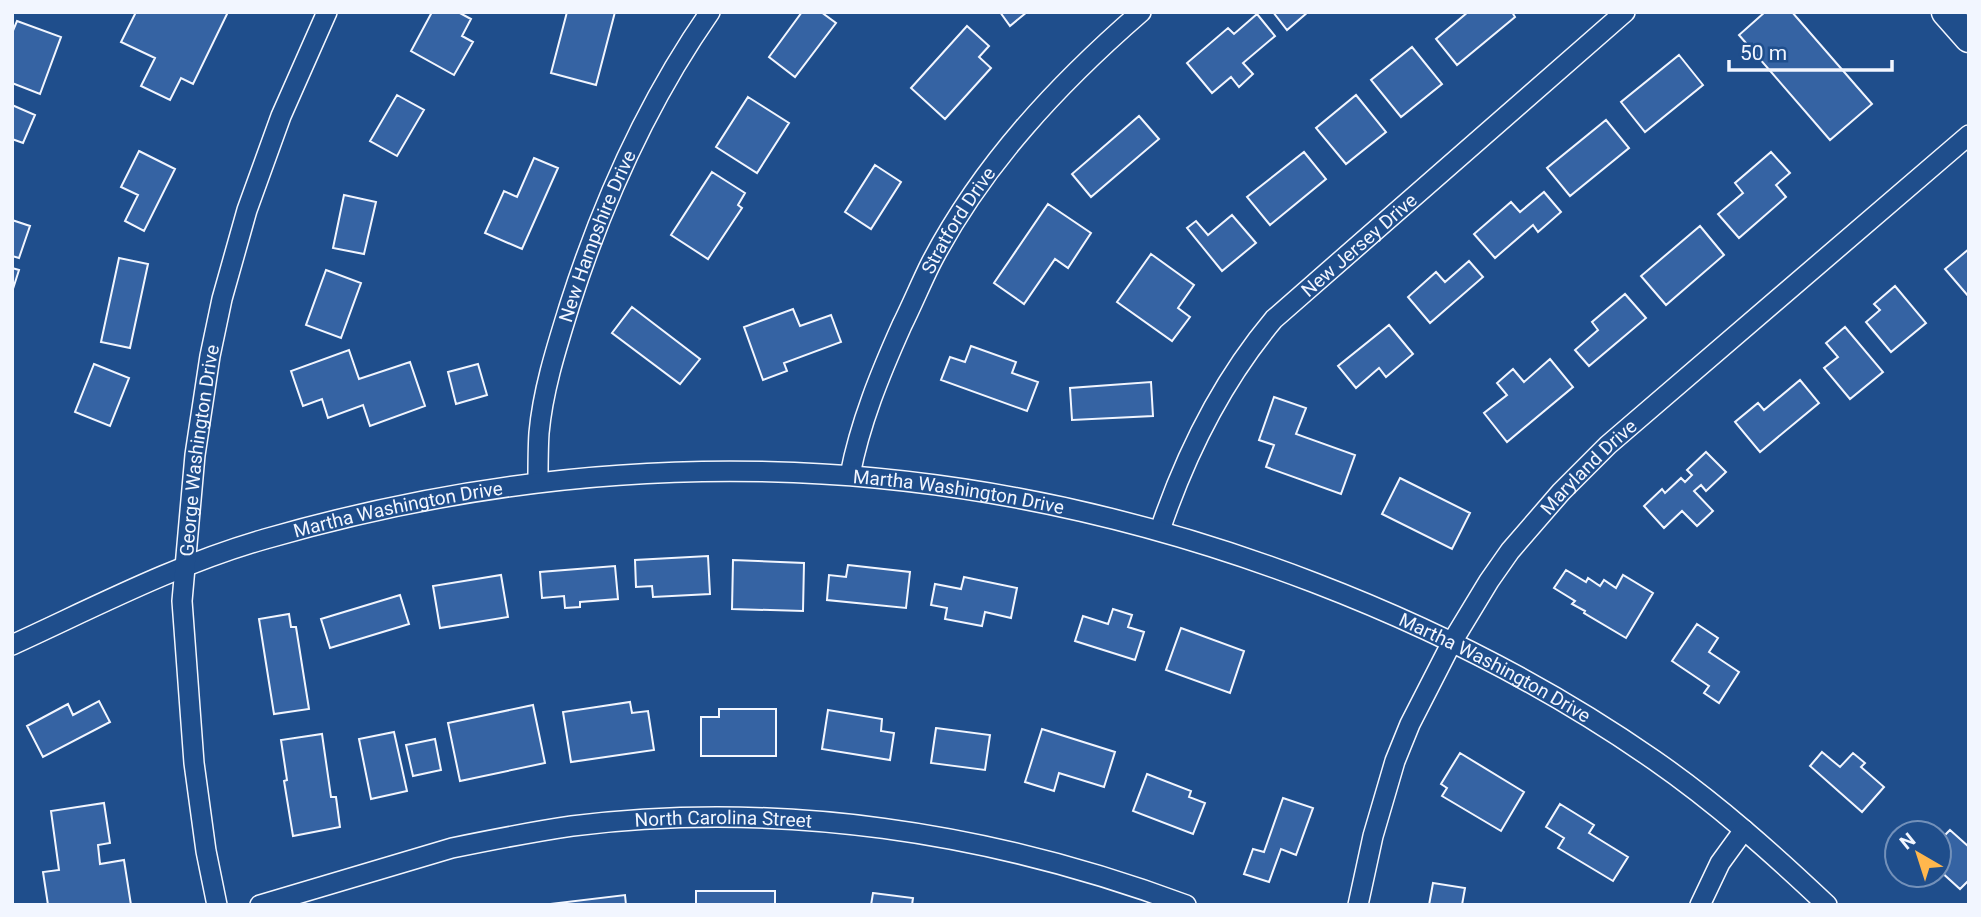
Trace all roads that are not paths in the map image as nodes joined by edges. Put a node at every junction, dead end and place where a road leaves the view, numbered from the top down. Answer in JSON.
{"nodes":[{"id":1,"x":327,"y":12,"type":"edge"},
{"id":2,"x":710,"y":12,"type":"edge"},
{"id":3,"x":1141,"y":12,"type":"edge"},
{"id":4,"x":1625,"y":12,"type":"edge"},
{"id":5,"x":1946,"y":12,"type":"edge"},
{"id":6,"x":1969,"y":38,"type":"edge"},
{"id":7,"x":1969,"y":135,"type":"edge"},
{"id":8,"x":850,"y":475,"type":"junction"},
{"id":9,"x":538,"y":481,"type":"junction"},
{"id":10,"x":1160,"y":530,"type":"junction"},
{"id":11,"x":184,"y":566,"type":"junction"},
{"id":12,"x":1452,"y":642,"type":"junction"},
{"id":13,"x":12,"y":645,"type":"edge"},
{"id":14,"x":1744,"y":830,"type":"junction"},
{"id":15,"x":217,"y":905,"type":"edge"},
{"id":16,"x":260,"y":905,"type":"edge"},
{"id":17,"x":1186,"y":905,"type":"edge"},
{"id":18,"x":1358,"y":905,"type":"edge"},
{"id":19,"x":1700,"y":905,"type":"edge"},
{"id":20,"x":1827,"y":905,"type":"edge"}],
"edges":[{"from":1,"to":11,"type":"street","name":"George Washington Drive"},
{"from":2,"to":9,"type":"street","name":"New Hampshire Drive"},
{"from":3,"to":8,"type":"street","name":"Stratford Drive"},
{"from":4,"to":10,"type":"street","name":"New Jersey Drive"},
{"from":5,"to":6,"type":"main road"},
{"from":7,"to":12,"type":"street","name":"Maryland Drive"},
{"from":8,"to":9,"type":"street","name":"Martha Washington Drive"},
{"from":8,"to":10,"type":"street","name":"Martha Washington Drive"},
{"from":9,"to":11,"type":"street","name":"Martha Washington Drive"},
{"from":10,"to":12,"type":"street","name":"Martha Washington Drive"},
{"from":11,"to":13,"type":"street","name":"Martha Washington Drive"},
{"from":11,"to":15,"type":"street","name":"George Washington Drive"},
{"from":12,"to":14,"type":"street","name":"Martha Washington Drive"},
{"from":12,"to":18,"type":"street","name":"Maryland Drive"},
{"from":14,"to":19,"type":"street"},
{"from":14,"to":20,"type":"street","name":"Martha Washington Drive"},
{"from":16,"to":17,"type":"street","name":"North Carolina Street"}]}
